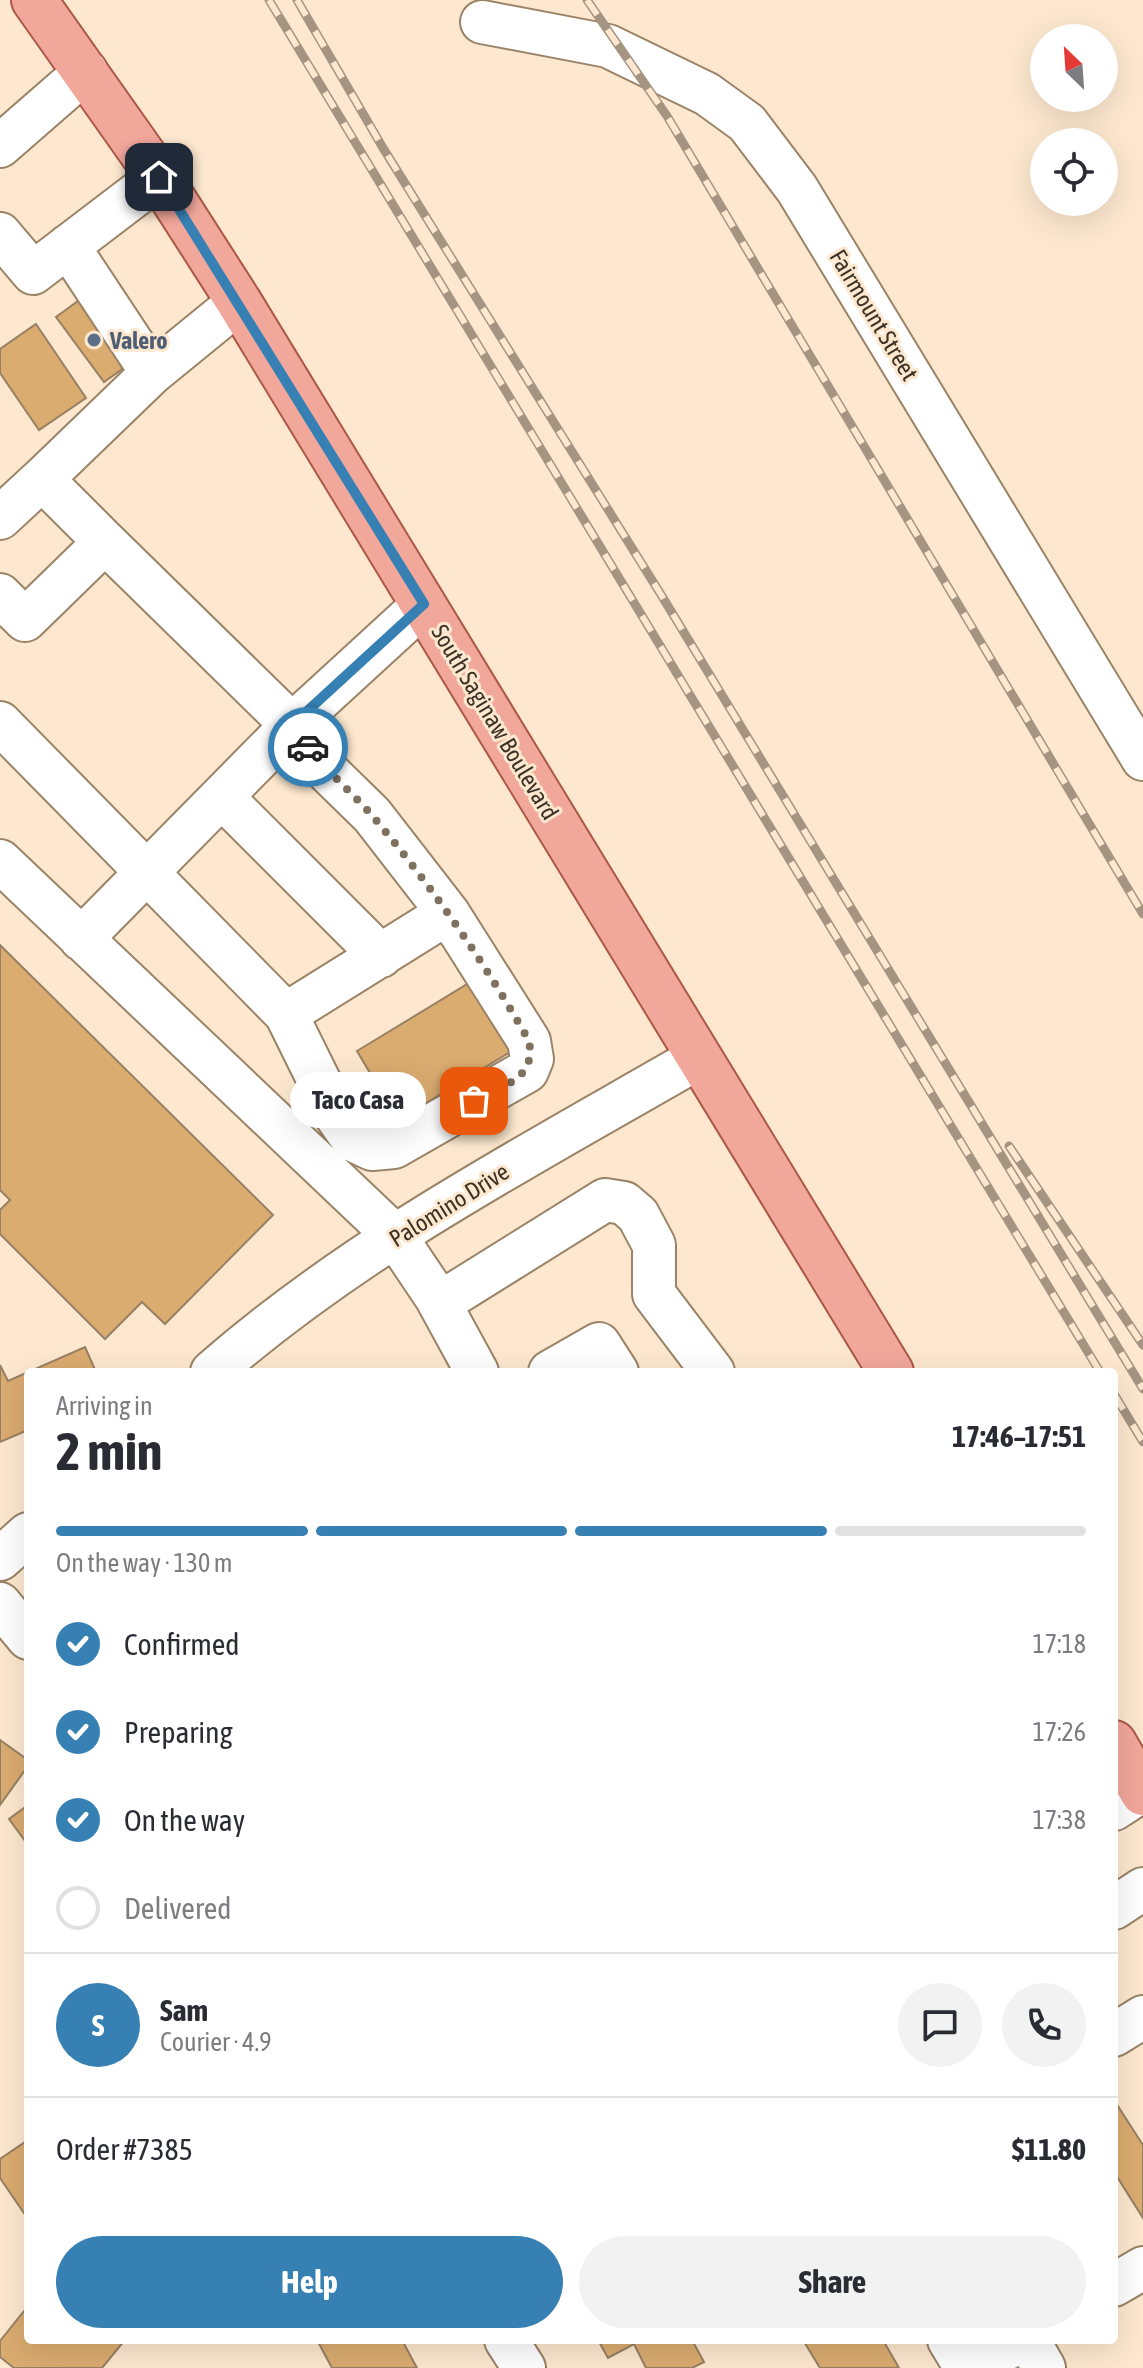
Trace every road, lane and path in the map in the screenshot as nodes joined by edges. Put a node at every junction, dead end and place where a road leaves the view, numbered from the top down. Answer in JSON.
{"nodes":[{"id":1,"x":34,"y":0,"type":"edge"},
{"id":2,"x":482,"y":22,"type":"dead end"},
{"id":3,"x":86,"y":71,"type":"junction"},
{"id":4,"x":0,"y":146,"type":"edge"},
{"id":5,"x":159,"y":177,"type":"junction"},
{"id":6,"x":0,"y":234,"type":"edge"},
{"id":7,"x":68,"y":246,"type":"junction"},
{"id":8,"x":239,"y":302,"type":"junction"},
{"id":9,"x":152,"y":373,"type":"junction"},
{"id":10,"x":42,"y":479,"type":"junction"},
{"id":11,"x":0,"y":518,"type":"edge"},
{"id":12,"x":105,"y":542,"type":"junction"},
{"id":13,"x":0,"y":595,"type":"edge"},
{"id":14,"x":424,"y":604,"type":"junction"},
{"id":15,"x":0,"y":723,"type":"edge"},
{"id":16,"x":292,"y":725,"type":"junction"},
{"id":17,"x":1143,"y":759,"type":"edge"},
{"id":18,"x":222,"y":797,"type":"junction"},
{"id":19,"x":0,"y":861,"type":"edge"},
{"id":20,"x":146,"y":872,"type":"junction"},
{"id":21,"x":448,"y":913,"type":"junction"},
{"id":22,"x":81,"y":939,"type":"junction"},
{"id":23,"x":381,"y":956,"type":"junction"},
{"id":24,"x":286,"y":1014,"type":"junction"},
{"id":25,"x":698,"y":1058,"type":"junction"},
{"id":26,"x":395,"y":1236,"type":"junction"},
{"id":27,"x":440,"y":1303,"type":"junction"},
{"id":28,"x":704,"y":1358,"type":"edge"},
{"id":29,"x":217,"y":1368,"type":"edge"},
{"id":30,"x":475,"y":1368,"type":"edge"},
{"id":31,"x":557,"y":1368,"type":"edge"},
{"id":32,"x":614,"y":1368,"type":"edge"},
{"id":33,"x":889,"y":1368,"type":"edge"},
{"id":34,"x":24,"y":1538,"type":"edge"},
{"id":35,"x":0,"y":1559,"type":"edge"},
{"id":36,"x":0,"y":1604,"type":"edge"},
{"id":37,"x":24,"y":1633,"type":"edge"},
{"id":38,"x":1118,"y":1750,"type":"edge"},
{"id":39,"x":1143,"y":1792,"type":"edge"},
{"id":40,"x":1118,"y":1807,"type":"edge"},
{"id":41,"x":1143,"y":1889,"type":"edge"},
{"id":42,"x":1118,"y":1905,"type":"edge"},
{"id":43,"x":1143,"y":2017,"type":"edge"},
{"id":44,"x":1118,"y":2033,"type":"edge"},
{"id":45,"x":1143,"y":2268,"type":"edge"},
{"id":46,"x":1118,"y":2283,"type":"edge"},
{"id":47,"x":509,"y":2344,"type":"edge"},
{"id":48,"x":952,"y":2344,"type":"edge"},
{"id":49,"x":1014,"y":2344,"type":"edge"},
{"id":50,"x":1030,"y":2344,"type":"edge"},
{"id":51,"x":524,"y":2368,"type":"edge"},
{"id":52,"x":968,"y":2368,"type":"edge"},
{"id":53,"x":1044,"y":2368,"type":"edge"}],
"edges":[{"from":1,"to":3,"type":"main road","name":"South Saginaw Boulevard"},
{"from":2,"to":17,"type":"street","name":"Fairmount Street"},
{"from":3,"to":4,"type":"street"},
{"from":3,"to":5,"type":"main road","name":"South Saginaw Boulevard"},
{"from":5,"to":7,"type":"street"},
{"from":5,"to":8,"type":"main road","name":"South Saginaw Boulevard"},
{"from":6,"to":7,"type":"street"},
{"from":7,"to":9,"type":"street"},
{"from":8,"to":9,"type":"street"},
{"from":8,"to":14,"type":"main road","name":"South Saginaw Boulevard"},
{"from":9,"to":10,"type":"street"},
{"from":10,"to":11,"type":"street"},
{"from":10,"to":12,"type":"street"},
{"from":12,"to":13,"type":"street"},
{"from":12,"to":16,"type":"street"},
{"from":14,"to":16,"type":"street"},
{"from":14,"to":25,"type":"main road","name":"South Saginaw Boulevard"},
{"from":15,"to":20,"type":"street"},
{"from":16,"to":18,"type":"street"},
{"from":16,"to":21,"type":"street"},
{"from":18,"to":20,"type":"street"},
{"from":18,"to":23,"type":"street"},
{"from":19,"to":22,"type":"street"},
{"from":20,"to":22,"type":"street"},
{"from":20,"to":24,"type":"street"},
{"from":21,"to":23,"type":"street"},
{"from":21,"to":24,"type":"street"},
{"from":22,"to":26,"type":"street"},
{"from":23,"to":24,"type":"street"},
{"from":25,"to":26,"type":"street","name":"Palomino Drive"},
{"from":25,"to":33,"type":"main road","name":"South Saginaw Boulevard"},
{"from":26,"to":27,"type":"street"},
{"from":26,"to":29,"type":"street","name":"Palomino Drive"},
{"from":27,"to":28,"type":"street"},
{"from":27,"to":30,"type":"street"},
{"from":31,"to":32,"type":"street"},
{"from":34,"to":35,"type":"street"},
{"from":36,"to":37,"type":"street"},
{"from":38,"to":39,"type":"main road"},
{"from":39,"to":40,"type":"street"},
{"from":41,"to":42,"type":"street"},
{"from":43,"to":44,"type":"street"},
{"from":45,"to":46,"type":"street"},
{"from":47,"to":51,"type":"street"},
{"from":48,"to":52,"type":"street"},
{"from":49,"to":52,"type":"street"},
{"from":50,"to":53,"type":"street"}]}
